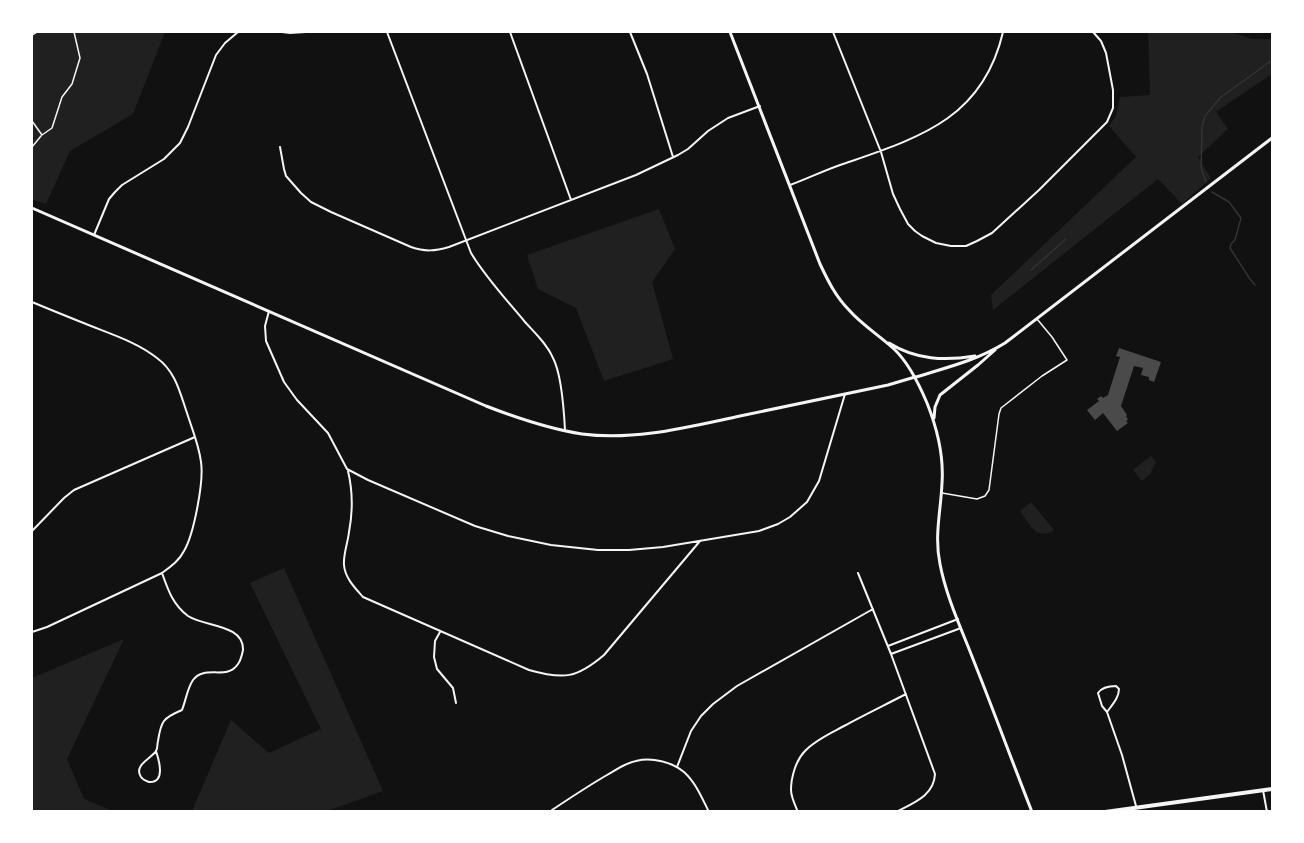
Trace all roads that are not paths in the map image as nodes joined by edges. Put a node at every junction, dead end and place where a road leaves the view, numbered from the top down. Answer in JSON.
{"nodes":[{"id":1,"x":238,"y":32,"type":"edge"},
{"id":2,"x":282,"y":32,"type":"edge"},
{"id":3,"x":306,"y":32,"type":"edge"},
{"id":4,"x":387,"y":32,"type":"edge"},
{"id":5,"x":510,"y":32,"type":"edge"},
{"id":6,"x":630,"y":32,"type":"edge"},
{"id":7,"x":730,"y":32,"type":"edge"},
{"id":8,"x":833,"y":32,"type":"edge"},
{"id":9,"x":1003,"y":32,"type":"edge"},
{"id":10,"x":1093,"y":32,"type":"edge"},
{"id":11,"x":760,"y":106,"type":"junction"},
{"id":12,"x":1272,"y":138,"type":"edge"},
{"id":13,"x":280,"y":147,"type":"dead end"},
{"id":14,"x":881,"y":152,"type":"junction"},
{"id":15,"x":673,"y":158,"type":"junction"},
{"id":16,"x":790,"y":185,"type":"junction"},
{"id":17,"x":571,"y":200,"type":"junction"},
{"id":18,"x":32,"y":208,"type":"edge"},
{"id":19,"x":94,"y":235,"type":"junction"},
{"id":20,"x":467,"y":240,"type":"junction"},
{"id":21,"x":32,"y":302,"type":"edge"},
{"id":22,"x":269,"y":311,"type":"junction"},
{"id":23,"x":1037,"y":318,"type":"junction"},
{"id":24,"x":870,"y":330,"type":"junction"},
{"id":25,"x":999,"y":347,"type":"junction"},
{"id":26,"x":986,"y":354,"type":"junction"},
{"id":27,"x":915,"y":377,"type":"junction"},
{"id":28,"x":845,"y":394,"type":"junction"},
{"id":29,"x":934,"y":420,"type":"junction"},
{"id":30,"x":565,"y":431,"type":"junction"},
{"id":31,"x":195,"y":437,"type":"junction"},
{"id":32,"x":347,"y":469,"type":"junction"},
{"id":33,"x":942,"y":493,"type":"junction"},
{"id":34,"x":32,"y":531,"type":"edge"},
{"id":35,"x":699,"y":541,"type":"junction"},
{"id":36,"x":162,"y":573,"type":"junction"},
{"id":37,"x":858,"y":573,"type":"dead end"},
{"id":38,"x":873,"y":609,"type":"junction"},
{"id":39,"x":958,"y":619,"type":"junction"},
{"id":40,"x":961,"y":628,"type":"junction"},
{"id":41,"x":32,"y":632,"type":"edge"},
{"id":42,"x":440,"y":632,"type":"junction"},
{"id":43,"x":888,"y":646,"type":"junction"},
{"id":44,"x":891,"y":654,"type":"junction"},
{"id":45,"x":906,"y":694,"type":"junction"},
{"id":46,"x":456,"y":703,"type":"dead end"},
{"id":47,"x":1107,"y":712,"type":"junction"},
{"id":48,"x":156,"y":751,"type":"junction"},
{"id":49,"x":677,"y":767,"type":"junction"},
{"id":50,"x":1272,"y":789,"type":"edge"},
{"id":51,"x":1263,"y":790,"type":"junction"},
{"id":52,"x":1136,"y":807,"type":"junction"},
{"id":53,"x":552,"y":810,"type":"edge"},
{"id":54,"x":709,"y":812,"type":"edge"},
{"id":55,"x":798,"y":812,"type":"edge"},
{"id":56,"x":896,"y":812,"type":"edge"},
{"id":57,"x":1032,"y":812,"type":"edge"},
{"id":58,"x":1104,"y":812,"type":"edge"},
{"id":59,"x":1267,"y":812,"type":"edge"}],
"edges":[{"from":1,"to":19,"type":"street"},
{"from":2,"to":3,"type":"street"},
{"from":4,"to":20,"type":"street"},
{"from":5,"to":17,"type":"street"},
{"from":6,"to":15,"type":"street"},
{"from":7,"to":11,"type":"main road"},
{"from":8,"to":14,"type":"street"},
{"from":9,"to":14,"type":"street"},
{"from":10,"to":14,"type":"street"},
{"from":11,"to":15,"type":"street"},
{"from":11,"to":16,"type":"main road"},
{"from":12,"to":23,"type":"main road"},
{"from":13,"to":20,"type":"street"},
{"from":14,"to":16,"type":"street"},
{"from":15,"to":17,"type":"street"},
{"from":16,"to":24,"type":"main road"},
{"from":17,"to":20,"type":"street"},
{"from":18,"to":19,"type":"main road"},
{"from":19,"to":22,"type":"main road"},
{"from":20,"to":30,"type":"street"},
{"from":21,"to":31,"type":"street"},
{"from":22,"to":30,"type":"main road"},
{"from":22,"to":32,"type":"street"},
{"from":23,"to":25,"type":"main road"},
{"from":23,"to":33,"type":"lane"},
{"from":24,"to":26,"type":"main road"},
{"from":24,"to":27,"type":"main road"},
{"from":25,"to":26,"type":"main road"},
{"from":25,"to":29,"type":"main road"},
{"from":26,"to":27,"type":"main road"},
{"from":27,"to":28,"type":"main road"},
{"from":27,"to":29,"type":"main road"},
{"from":28,"to":30,"type":"main road"},
{"from":28,"to":35,"type":"street"},
{"from":29,"to":33,"type":"main road"},
{"from":31,"to":34,"type":"street"},
{"from":31,"to":36,"type":"street"},
{"from":32,"to":35,"type":"street"},
{"from":32,"to":42,"type":"street"},
{"from":33,"to":39,"type":"main road"},
{"from":35,"to":42,"type":"street"},
{"from":36,"to":41,"type":"street"},
{"from":36,"to":48,"type":"street"},
{"from":37,"to":38,"type":"street"},
{"from":38,"to":43,"type":"street"},
{"from":38,"to":49,"type":"street"},
{"from":39,"to":40,"type":"main road"},
{"from":39,"to":43,"type":"street"},
{"from":40,"to":44,"type":"street"},
{"from":40,"to":57,"type":"main road"},
{"from":42,"to":46,"type":"street"},
{"from":43,"to":44,"type":"street"},
{"from":44,"to":45,"type":"street"},
{"from":45,"to":55,"type":"street"},
{"from":45,"to":56,"type":"street"},
{"from":47,"to":47,"type":"street"},
{"from":47,"to":52,"type":"street"},
{"from":48,"to":48,"type":"street"},
{"from":49,"to":53,"type":"street"},
{"from":49,"to":54,"type":"street"},
{"from":50,"to":51,"type":"main road"},
{"from":51,"to":52,"type":"main road"},
{"from":51,"to":59,"type":"street"},
{"from":52,"to":58,"type":"main road"}]}
